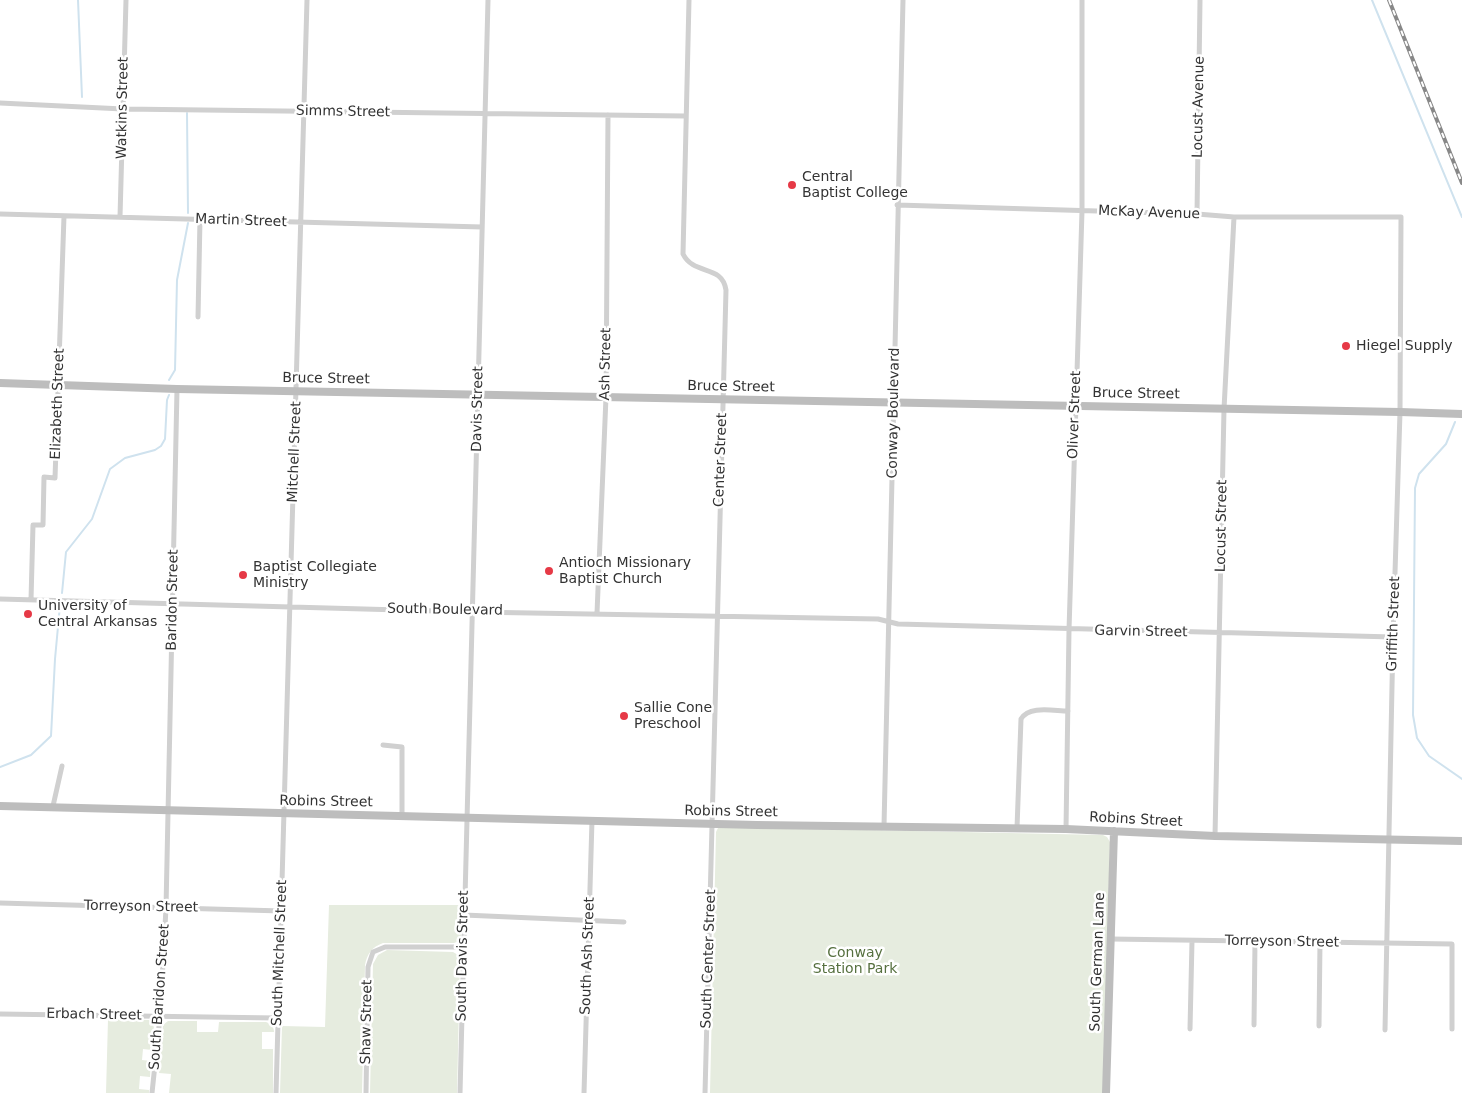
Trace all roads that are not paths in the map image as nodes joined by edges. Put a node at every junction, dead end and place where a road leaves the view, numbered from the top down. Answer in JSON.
{"nodes":[{"id":1,"x":126,"y":0,"type":"edge"},
{"id":2,"x":307,"y":0,"type":"edge"},
{"id":3,"x":488,"y":0,"type":"edge"},
{"id":4,"x":689,"y":0,"type":"edge"},
{"id":5,"x":903,"y":0,"type":"edge"},
{"id":6,"x":1082,"y":0,"type":"edge"},
{"id":7,"x":1200,"y":0,"type":"edge"},
{"id":8,"x":0,"y":102,"type":"edge"},
{"id":9,"x":123,"y":109,"type":"junction"},
{"id":10,"x":304,"y":111,"type":"junction"},
{"id":11,"x":485,"y":113,"type":"junction"},
{"id":12,"x":608,"y":115,"type":"junction"},
{"id":13,"x":685,"y":116,"type":"junction"},
{"id":14,"x":897,"y":205,"type":"junction"},
{"id":15,"x":1082,"y":212,"type":"junction"},
{"id":16,"x":0,"y":214,"type":"edge"},
{"id":17,"x":1197,"y":214,"type":"junction"},
{"id":18,"x":64,"y":216,"type":"junction"},
{"id":19,"x":120,"y":217,"type":"junction"},
{"id":20,"x":1234,"y":217,"type":"junction"},
{"id":21,"x":1401,"y":218,"type":"joint"},
{"id":22,"x":200,"y":219,"type":"junction"},
{"id":23,"x":301,"y":222,"type":"junction"},
{"id":24,"x":482,"y":227,"type":"junction"},
{"id":25,"x":198,"y":317,"type":"dead end"},
{"id":26,"x":0,"y":383,"type":"edge"},
{"id":27,"x":58,"y":385,"type":"junction"},
{"id":28,"x":177,"y":389,"type":"junction"},
{"id":29,"x":297,"y":392,"type":"junction"},
{"id":30,"x":478,"y":395,"type":"junction"},
{"id":31,"x":606,"y":397,"type":"junction"},
{"id":32,"x":723,"y":399,"type":"junction"},
{"id":33,"x":894,"y":402,"type":"junction"},
{"id":34,"x":1076,"y":406,"type":"junction"},
{"id":35,"x":1224,"y":409,"type":"junction"},
{"id":36,"x":1400,"y":412,"type":"junction"},
{"id":37,"x":1462,"y":414,"type":"edge"},
{"id":38,"x":0,"y":599,"type":"edge"},
{"id":39,"x":31,"y":600,"type":"junction"},
{"id":40,"x":173,"y":603,"type":"junction"},
{"id":41,"x":291,"y":606,"type":"junction"},
{"id":42,"x":473,"y":612,"type":"junction"},
{"id":43,"x":597,"y":613,"type":"junction"},
{"id":44,"x":717,"y":616,"type":"junction"},
{"id":45,"x":889,"y":622,"type":"junction"},
{"id":46,"x":1069,"y":630,"type":"junction"},
{"id":47,"x":1219,"y":633,"type":"junction"},
{"id":48,"x":1393,"y":637,"type":"junction"},
{"id":49,"x":1068,"y":711,"type":"junction"},
{"id":50,"x":384,"y":745,"type":"dead end"},
{"id":51,"x":62,"y":766,"type":"dead end"},
{"id":52,"x":0,"y":806,"type":"edge"},
{"id":53,"x":53,"y":806,"type":"junction"},
{"id":54,"x":168,"y":811,"type":"junction"},
{"id":55,"x":283,"y":814,"type":"junction"},
{"id":56,"x":402,"y":816,"type":"junction"},
{"id":57,"x":467,"y":818,"type":"junction"},
{"id":58,"x":592,"y":820,"type":"junction"},
{"id":59,"x":713,"y":824,"type":"junction"},
{"id":60,"x":884,"y":826,"type":"junction"},
{"id":61,"x":1017,"y":828,"type":"junction"},
{"id":62,"x":1066,"y":829,"type":"junction"},
{"id":63,"x":1114,"y":832,"type":"junction"},
{"id":64,"x":1215,"y":836,"type":"junction"},
{"id":65,"x":1390,"y":840,"type":"junction"},
{"id":66,"x":1462,"y":841,"type":"edge"},
{"id":67,"x":0,"y":903,"type":"edge"},
{"id":68,"x":166,"y":908,"type":"junction"},
{"id":69,"x":282,"y":911,"type":"junction"},
{"id":70,"x":464,"y":915,"type":"junction"},
{"id":71,"x":590,"y":920,"type":"junction"},
{"id":72,"x":624,"y":922,"type":"dead end"},
{"id":73,"x":1111,"y":940,"type":"junction"},
{"id":74,"x":1192,"y":941,"type":"junction"},
{"id":75,"x":1255,"y":942,"type":"junction"},
{"id":76,"x":1320,"y":942,"type":"junction"},
{"id":77,"x":1387,"y":944,"type":"junction"},
{"id":78,"x":463,"y":948,"type":"junction"},
{"id":79,"x":0,"y":1014,"type":"edge"},
{"id":80,"x":160,"y":1017,"type":"junction"},
{"id":81,"x":278,"y":1018,"type":"junction"},
{"id":82,"x":1254,"y":1025,"type":"dead end"},
{"id":83,"x":1319,"y":1026,"type":"dead end"},
{"id":84,"x":1190,"y":1028,"type":"dead end"},
{"id":85,"x":1452,"y":1029,"type":"dead end"},
{"id":86,"x":1385,"y":1030,"type":"dead end"},
{"id":87,"x":152,"y":1093,"type":"edge"},
{"id":88,"x":276,"y":1093,"type":"edge"},
{"id":89,"x":366,"y":1093,"type":"edge"},
{"id":90,"x":460,"y":1093,"type":"edge"},
{"id":91,"x":584,"y":1093,"type":"edge"},
{"id":92,"x":705,"y":1093,"type":"edge"},
{"id":93,"x":1106,"y":1093,"type":"edge"}],
"edges":[{"from":1,"to":9,"type":"street","name":"Watkins Street"},
{"from":2,"to":10,"type":"street","name":"Mitchell Street"},
{"from":3,"to":11,"type":"street","name":"Davis Street"},
{"from":4,"to":13,"type":"street","name":"Center Street"},
{"from":5,"to":14,"type":"street","name":"Conway Boulevard"},
{"from":6,"to":15,"type":"street","name":"Oliver Street"},
{"from":7,"to":17,"type":"street","name":"Locust Avenue"},
{"from":8,"to":9,"type":"street","name":"Simms Street"},
{"from":9,"to":10,"type":"street","name":"Simms Street"},
{"from":9,"to":19,"type":"street","name":"Watkins Street"},
{"from":10,"to":11,"type":"street","name":"Simms Street"},
{"from":10,"to":23,"type":"street","name":"Mitchell Street"},
{"from":11,"to":12,"type":"street","name":"Simms Street"},
{"from":11,"to":24,"type":"street","name":"Davis Street"},
{"from":12,"to":13,"type":"street","name":"Simms Street"},
{"from":12,"to":31,"type":"street","name":"Ash Street"},
{"from":13,"to":32,"type":"street","name":"Center Street"},
{"from":14,"to":15,"type":"street","name":"McKay Avenue"},
{"from":14,"to":33,"type":"street","name":"Conway Boulevard"},
{"from":15,"to":17,"type":"street","name":"McKay Avenue"},
{"from":15,"to":34,"type":"street","name":"Oliver Street"},
{"from":16,"to":18,"type":"street","name":"Martin Street"},
{"from":17,"to":20,"type":"street","name":"McKay Avenue"},
{"from":18,"to":19,"type":"street","name":"Martin Street"},
{"from":18,"to":27,"type":"street","name":"Elizabeth Street"},
{"from":19,"to":22,"type":"street","name":"Martin Street"},
{"from":20,"to":21,"type":"street","name":"McKay Avenue"},
{"from":20,"to":35,"type":"street","name":"Locust Street"},
{"from":21,"to":36,"type":"street","name":"Griffith Street"},
{"from":22,"to":23,"type":"street","name":"Martin Street"},
{"from":22,"to":25,"type":"street"},
{"from":23,"to":24,"type":"street","name":"Martin Street"},
{"from":23,"to":29,"type":"street","name":"Mitchell Street"},
{"from":24,"to":30,"type":"street","name":"Davis Street"},
{"from":26,"to":27,"type":"street","name":"Bruce Street"},
{"from":27,"to":28,"type":"street","name":"Bruce Street"},
{"from":27,"to":39,"type":"street","name":"Elizabeth Street"},
{"from":28,"to":29,"type":"street","name":"Bruce Street"},
{"from":28,"to":40,"type":"street","name":"Baridon Street"},
{"from":29,"to":30,"type":"street","name":"Bruce Street"},
{"from":29,"to":41,"type":"street","name":"Mitchell Street"},
{"from":30,"to":31,"type":"street","name":"Bruce Street"},
{"from":30,"to":42,"type":"street","name":"Davis Street"},
{"from":31,"to":32,"type":"street","name":"Bruce Street"},
{"from":31,"to":43,"type":"street","name":"Ash Street"},
{"from":32,"to":33,"type":"street","name":"Bruce Street"},
{"from":32,"to":44,"type":"street","name":"Center Street"},
{"from":33,"to":34,"type":"street","name":"Bruce Street"},
{"from":33,"to":45,"type":"street","name":"Conway Boulevard"},
{"from":34,"to":35,"type":"street","name":"Bruce Street"},
{"from":34,"to":46,"type":"street","name":"Oliver Street"},
{"from":35,"to":36,"type":"street","name":"Bruce Street"},
{"from":35,"to":47,"type":"street","name":"Locust Street"},
{"from":36,"to":37,"type":"street","name":"Bruce Street"},
{"from":36,"to":48,"type":"street","name":"Griffith Street"},
{"from":38,"to":39,"type":"street","name":"South Boulevard"},
{"from":39,"to":40,"type":"street","name":"South Boulevard"},
{"from":40,"to":41,"type":"street","name":"South Boulevard"},
{"from":40,"to":54,"type":"street","name":"Baridon Street"},
{"from":41,"to":42,"type":"street","name":"South Boulevard"},
{"from":41,"to":55,"type":"street","name":"Mitchell Street"},
{"from":42,"to":43,"type":"street","name":"South Boulevard"},
{"from":42,"to":57,"type":"street","name":"Davis Street"},
{"from":43,"to":44,"type":"street","name":"South Boulevard"},
{"from":44,"to":45,"type":"street","name":"South Boulevard"},
{"from":44,"to":59,"type":"street","name":"Center Street"},
{"from":45,"to":46,"type":"street","name":"Garvin Street"},
{"from":45,"to":60,"type":"street","name":"Conway Boulevard"},
{"from":46,"to":47,"type":"street","name":"Garvin Street"},
{"from":46,"to":49,"type":"street","name":"Oliver Street"},
{"from":47,"to":48,"type":"street","name":"Garvin Street"},
{"from":47,"to":64,"type":"street","name":"Locust Street"},
{"from":48,"to":65,"type":"street","name":"Griffith Street"},
{"from":49,"to":61,"type":"street"},
{"from":49,"to":62,"type":"street","name":"Oliver Street"},
{"from":50,"to":56,"type":"street"},
{"from":51,"to":53,"type":"street"},
{"from":52,"to":53,"type":"street","name":"Robins Street"},
{"from":53,"to":54,"type":"street","name":"Robins Street"},
{"from":54,"to":55,"type":"street","name":"Robins Street"},
{"from":54,"to":68,"type":"street","name":"South Baridon Street"},
{"from":55,"to":56,"type":"street","name":"Robins Street"},
{"from":55,"to":69,"type":"street","name":"South Mitchell Street"},
{"from":56,"to":57,"type":"street","name":"Robins Street"},
{"from":57,"to":58,"type":"street","name":"Robins Street"},
{"from":57,"to":70,"type":"street","name":"South Davis Street"},
{"from":58,"to":59,"type":"street","name":"Robins Street"},
{"from":58,"to":71,"type":"street","name":"South Ash Street"},
{"from":59,"to":60,"type":"street","name":"Robins Street"},
{"from":59,"to":92,"type":"street","name":"South Center Street"},
{"from":60,"to":61,"type":"street","name":"Robins Street"},
{"from":61,"to":62,"type":"street","name":"Robins Street"},
{"from":62,"to":63,"type":"street","name":"Robins Street"},
{"from":63,"to":64,"type":"street","name":"Robins Street"},
{"from":63,"to":73,"type":"street","name":"South German Lane"},
{"from":64,"to":65,"type":"street","name":"Robins Street"},
{"from":65,"to":66,"type":"street","name":"Robins Street"},
{"from":65,"to":77,"type":"street","name":"Griffith Street"},
{"from":67,"to":68,"type":"street","name":"Torreyson Street"},
{"from":68,"to":69,"type":"street","name":"Torreyson Street"},
{"from":68,"to":80,"type":"street","name":"South Baridon Street"},
{"from":69,"to":81,"type":"street","name":"South Mitchell Street"},
{"from":70,"to":71,"type":"street"},
{"from":70,"to":78,"type":"street","name":"South Davis Street"},
{"from":71,"to":72,"type":"street"},
{"from":71,"to":91,"type":"street","name":"South Ash Street"},
{"from":73,"to":74,"type":"street","name":"Torreyson Street"},
{"from":73,"to":93,"type":"street","name":"South German Lane"},
{"from":74,"to":75,"type":"street","name":"Torreyson Street"},
{"from":74,"to":84,"type":"street"},
{"from":75,"to":76,"type":"street","name":"Torreyson Street"},
{"from":75,"to":82,"type":"street"},
{"from":76,"to":77,"type":"street","name":"Torreyson Street"},
{"from":76,"to":83,"type":"street"},
{"from":77,"to":85,"type":"street","name":"Torreyson Street"},
{"from":77,"to":86,"type":"street","name":"Griffith Street"},
{"from":78,"to":89,"type":"street","name":"Shaw Street"},
{"from":78,"to":90,"type":"street","name":"South Davis Street"},
{"from":79,"to":80,"type":"street","name":"Erbach Street"},
{"from":80,"to":81,"type":"street","name":"Erbach Street"},
{"from":80,"to":87,"type":"street","name":"South Baridon Street"},
{"from":81,"to":88,"type":"street","name":"South Mitchell Street"}]}
